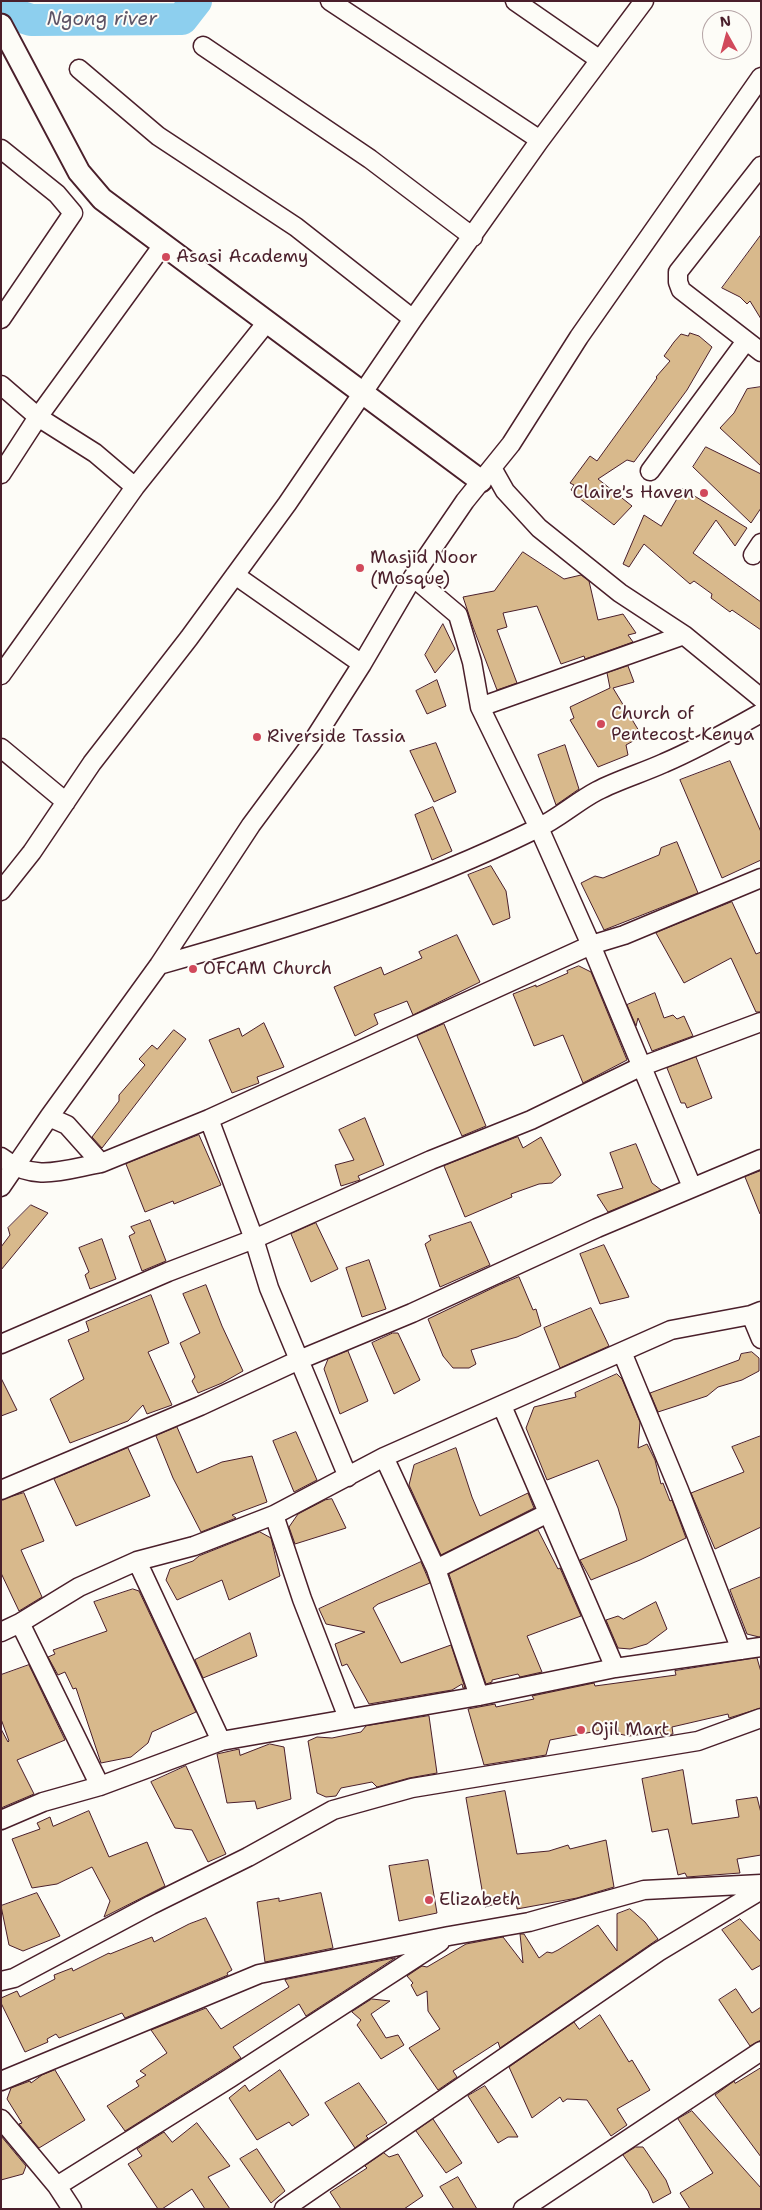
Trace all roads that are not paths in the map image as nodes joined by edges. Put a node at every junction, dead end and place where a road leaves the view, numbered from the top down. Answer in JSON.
{"nodes":[{"id":1,"x":330,"y":1,"type":"edge"},
{"id":2,"x":515,"y":1,"type":"edge"},
{"id":3,"x":644,"y":1,"type":"edge"},
{"id":4,"x":1,"y":25,"type":"edge"},
{"id":5,"x":203,"y":46,"type":"dead end"},
{"id":6,"x":600,"y":60,"type":"junction"},
{"id":7,"x":79,"y":69,"type":"dead end"},
{"id":8,"x":761,"y":77,"type":"edge"},
{"id":9,"x":540,"y":140,"type":"junction"},
{"id":10,"x":2,"y":153,"type":"edge"},
{"id":11,"x":761,"y":166,"type":"edge"},
{"id":12,"x":473,"y":237,"type":"junction"},
{"id":13,"x":163,"y":245,"type":"junction"},
{"id":14,"x":1,"y":319,"type":"edge"},
{"id":15,"x":413,"y":319,"type":"junction"},
{"id":16,"x":267,"y":322,"type":"junction"},
{"id":17,"x":746,"y":341,"type":"junction"},
{"id":18,"x":761,"y":352,"type":"edge"},
{"id":19,"x":1,"y":385,"type":"edge"},
{"id":20,"x":364,"y":393,"type":"junction"},
{"id":21,"x":38,"y":417,"type":"junction"},
{"id":22,"x":650,"y":470,"type":"dead end"},
{"id":23,"x":1,"y":474,"type":"edge"},
{"id":24,"x":487,"y":474,"type":"junction"},
{"id":25,"x":135,"y":486,"type":"junction"},
{"id":26,"x":235,"y":575,"type":"junction"},
{"id":27,"x":413,"y":578,"type":"junction"},
{"id":28,"x":684,"y":635,"type":"junction"},
{"id":29,"x":362,"y":664,"type":"junction"},
{"id":30,"x":1,"y":675,"type":"edge"},
{"id":31,"x":761,"y":698,"type":"edge"},
{"id":32,"x":480,"y":707,"type":"junction"},
{"id":33,"x":761,"y":713,"type":"edge"},
{"id":34,"x":1,"y":748,"type":"edge"},
{"id":35,"x":66,"y":802,"type":"junction"},
{"id":36,"x":539,"y":828,"type":"junction"},
{"id":37,"x":761,"y":878,"type":"edge"},
{"id":38,"x":1,"y":891,"type":"edge"},
{"id":39,"x":591,"y":945,"type":"junction"},
{"id":40,"x":159,"y":965,"type":"junction"},
{"id":41,"x":761,"y":1022,"type":"edge"},
{"id":42,"x":640,"y":1067,"type":"junction"},
{"id":43,"x":49,"y":1117,"type":"junction"},
{"id":44,"x":210,"y":1119,"type":"junction"},
{"id":45,"x":761,"y":1159,"type":"edge"},
{"id":46,"x":8,"y":1162,"type":"edge"},
{"id":47,"x":101,"y":1163,"type":"junction"},
{"id":48,"x":1,"y":1187,"type":"edge"},
{"id":49,"x":692,"y":1187,"type":"junction"},
{"id":50,"x":254,"y":1239,"type":"junction"},
{"id":51,"x":756,"y":1313,"type":"edge"},
{"id":52,"x":761,"y":1339,"type":"edge"},
{"id":53,"x":1,"y":1344,"type":"edge"},
{"id":54,"x":622,"y":1352,"type":"junction"},
{"id":55,"x":299,"y":1360,"type":"junction"},
{"id":56,"x":502,"y":1406,"type":"junction"},
{"id":57,"x":384,"y":1457,"type":"junction"},
{"id":58,"x":348,"y":1477,"type":"junction"},
{"id":59,"x":1,"y":1490,"type":"edge"},
{"id":60,"x":548,"y":1513,"type":"junction"},
{"id":61,"x":274,"y":1515,"type":"junction"},
{"id":62,"x":137,"y":1561,"type":"junction"},
{"id":63,"x":436,"y":1569,"type":"junction"},
{"id":64,"x":20,"y":1623,"type":"junction"},
{"id":65,"x":1,"y":1632,"type":"edge"},
{"id":66,"x":761,"y":1647,"type":"edge"},
{"id":67,"x":741,"y":1650,"type":"junction"},
{"id":68,"x":615,"y":1668,"type":"junction"},
{"id":69,"x":480,"y":1696,"type":"junction"},
{"id":70,"x":348,"y":1718,"type":"junction"},
{"id":71,"x":761,"y":1718,"type":"edge"},
{"id":72,"x":221,"y":1741,"type":"junction"},
{"id":73,"x":100,"y":1786,"type":"junction"},
{"id":74,"x":1,"y":1820,"type":"edge"},
{"id":75,"x":761,"y":1884,"type":"edge"},
{"id":76,"x":761,"y":1890,"type":"edge"},
{"id":77,"x":449,"y":1936,"type":"junction"},
{"id":78,"x":1,"y":1981,"type":"edge"},
{"id":79,"x":761,"y":2051,"type":"edge"},
{"id":80,"x":1,"y":2081,"type":"edge"},
{"id":81,"x":1,"y":2119,"type":"edge"},
{"id":82,"x":57,"y":2186,"type":"junction"},
{"id":83,"x":72,"y":2209,"type":"edge"},
{"id":84,"x":284,"y":2209,"type":"edge"},
{"id":85,"x":523,"y":2209,"type":"edge"}],
"edges":[{"from":1,"to":9,"type":"street"},
{"from":2,"to":6,"type":"street"},
{"from":3,"to":6,"type":"street"},
{"from":4,"to":13,"type":"street"},
{"from":5,"to":12,"type":"street"},
{"from":6,"to":9,"type":"street"},
{"from":7,"to":15,"type":"street"},
{"from":8,"to":24,"type":"street"},
{"from":9,"to":12,"type":"street"},
{"from":10,"to":14,"type":"street"},
{"from":11,"to":17,"type":"street"},
{"from":12,"to":15,"type":"street"},
{"from":13,"to":16,"type":"street"},
{"from":13,"to":21,"type":"street"},
{"from":15,"to":20,"type":"street"},
{"from":16,"to":20,"type":"street"},
{"from":16,"to":25,"type":"street"},
{"from":17,"to":18,"type":"street"},
{"from":17,"to":22,"type":"street"},
{"from":19,"to":21,"type":"street"},
{"from":20,"to":24,"type":"street"},
{"from":20,"to":26,"type":"street"},
{"from":21,"to":23,"type":"street"},
{"from":21,"to":25,"type":"street"},
{"from":24,"to":27,"type":"street"},
{"from":24,"to":28,"type":"street"},
{"from":25,"to":30,"type":"street"},
{"from":26,"to":29,"type":"street"},
{"from":26,"to":35,"type":"street"},
{"from":27,"to":29,"type":"street"},
{"from":27,"to":32,"type":"street"},
{"from":28,"to":31,"type":"street"},
{"from":28,"to":32,"type":"street"},
{"from":29,"to":40,"type":"street"},
{"from":32,"to":36,"type":"street"},
{"from":33,"to":36,"type":"street"},
{"from":34,"to":35,"type":"street"},
{"from":35,"to":38,"type":"street"},
{"from":36,"to":39,"type":"street"},
{"from":36,"to":40,"type":"street"},
{"from":37,"to":39,"type":"street"},
{"from":39,"to":42,"type":"street"},
{"from":39,"to":44,"type":"street"},
{"from":40,"to":43,"type":"street"},
{"from":41,"to":42,"type":"street"},
{"from":42,"to":49,"type":"street"},
{"from":42,"to":50,"type":"street"},
{"from":43,"to":46,"type":"street"},
{"from":43,"to":47,"type":"street"},
{"from":44,"to":47,"type":"street"},
{"from":44,"to":50,"type":"street"},
{"from":45,"to":49,"type":"street"},
{"from":46,"to":47,"type":"street"},
{"from":46,"to":48,"type":"street"},
{"from":49,"to":55,"type":"street"},
{"from":50,"to":53,"type":"street"},
{"from":50,"to":55,"type":"street"},
{"from":51,"to":52,"type":"street"},
{"from":51,"to":54,"type":"street"},
{"from":54,"to":56,"type":"street"},
{"from":54,"to":67,"type":"street"},
{"from":55,"to":58,"type":"street"},
{"from":55,"to":59,"type":"street"},
{"from":56,"to":57,"type":"street"},
{"from":56,"to":60,"type":"street"},
{"from":57,"to":58,"type":"street"},
{"from":57,"to":63,"type":"street"},
{"from":58,"to":61,"type":"street"},
{"from":60,"to":63,"type":"street"},
{"from":60,"to":68,"type":"street"},
{"from":61,"to":62,"type":"street"},
{"from":61,"to":70,"type":"street"},
{"from":62,"to":64,"type":"street"},
{"from":62,"to":72,"type":"street"},
{"from":63,"to":69,"type":"street"},
{"from":64,"to":65,"type":"street"},
{"from":64,"to":73,"type":"street"},
{"from":66,"to":67,"type":"street"},
{"from":67,"to":68,"type":"street"},
{"from":68,"to":69,"type":"street"},
{"from":69,"to":70,"type":"street"},
{"from":70,"to":72,"type":"street"},
{"from":71,"to":78,"type":"street"},
{"from":72,"to":73,"type":"street"},
{"from":73,"to":74,"type":"street"},
{"from":75,"to":77,"type":"street"},
{"from":76,"to":84,"type":"street"},
{"from":77,"to":80,"type":"street"},
{"from":77,"to":82,"type":"street"},
{"from":79,"to":85,"type":"street"},
{"from":81,"to":82,"type":"street"},
{"from":82,"to":83,"type":"street"}]}
